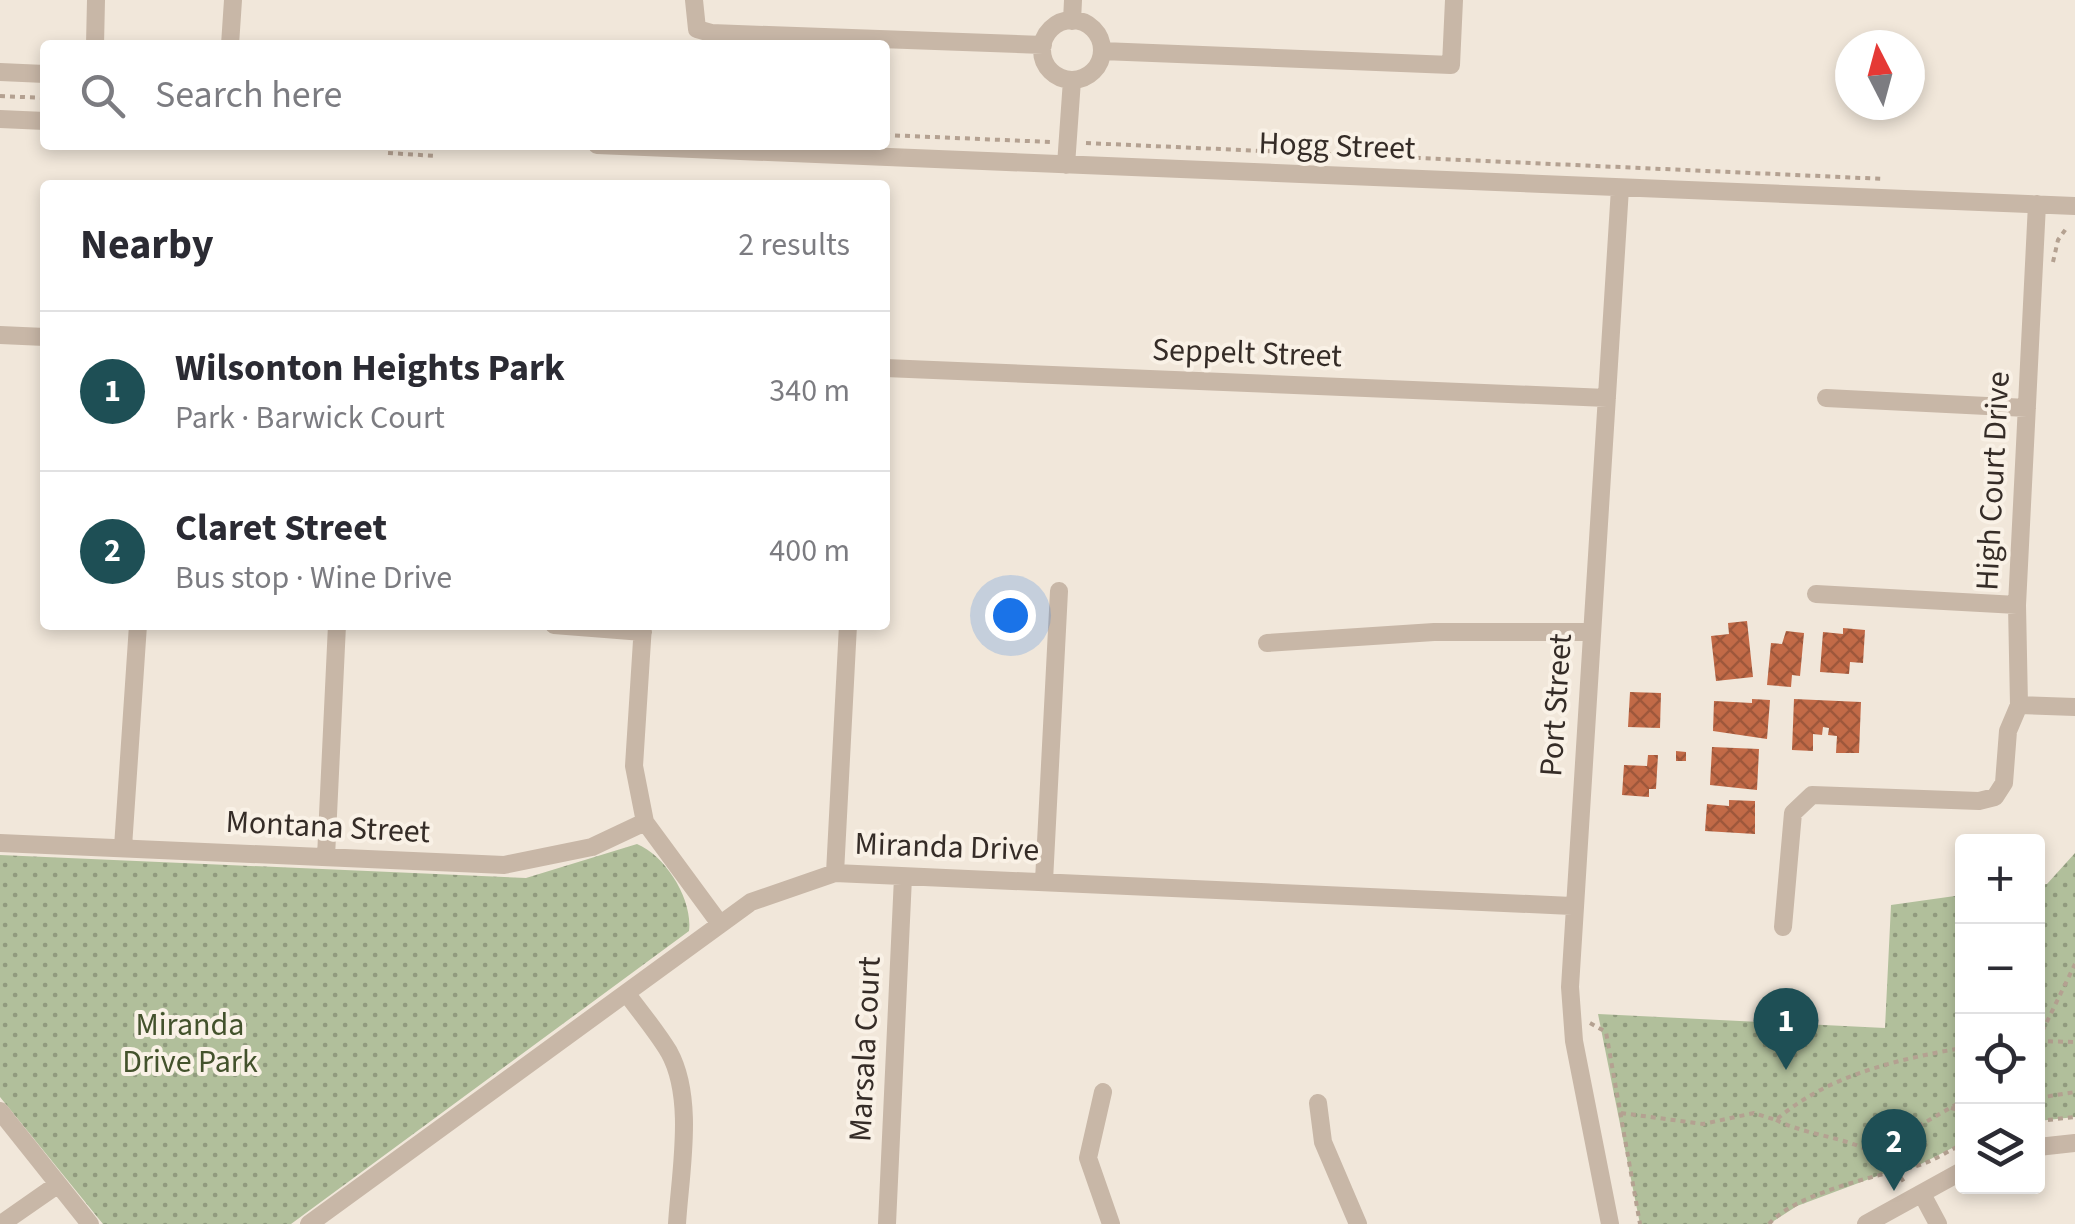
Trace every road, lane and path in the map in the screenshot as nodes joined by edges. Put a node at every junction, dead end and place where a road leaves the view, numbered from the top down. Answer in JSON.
{"nodes":[{"id":1,"x":96,"y":0,"type":"edge"},
{"id":2,"x":233,"y":0,"type":"edge"},
{"id":3,"x":694,"y":0,"type":"edge"},
{"id":4,"x":1073,"y":0,"type":"edge"},
{"id":5,"x":1454,"y":0,"type":"edge"},
{"id":6,"x":1072,"y":20,"type":"junction"},
{"id":7,"x":95,"y":40,"type":"edge"},
{"id":8,"x":230,"y":40,"type":"edge"},
{"id":9,"x":1043,"y":45,"type":"junction"},
{"id":10,"x":1102,"y":51,"type":"junction"},
{"id":11,"x":0,"y":72,"type":"edge"},
{"id":12,"x":40,"y":74,"type":"edge"},
{"id":13,"x":1072,"y":80,"type":"junction"},
{"id":14,"x":0,"y":96,"type":"edge"},
{"id":15,"x":40,"y":98,"type":"edge"},
{"id":16,"x":0,"y":119,"type":"edge"},
{"id":17,"x":40,"y":121,"type":"edge"},
{"id":18,"x":890,"y":135,"type":"edge"},
{"id":19,"x":1067,"y":142,"type":"junction"},
{"id":20,"x":714,"y":150,"type":"edge"},
{"id":21,"x":388,"y":153,"type":"dead end"},
{"id":22,"x":437,"y":156,"type":"dead end"},
{"id":23,"x":1066,"y":165,"type":"junction"},
{"id":24,"x":1896,"y":179,"type":"dead end"},
{"id":25,"x":1620,"y":188,"type":"junction"},
{"id":26,"x":2037,"y":204,"type":"junction"},
{"id":27,"x":2075,"y":206,"type":"edge"},
{"id":28,"x":0,"y":335,"type":"edge"},
{"id":29,"x":40,"y":337,"type":"edge"},
{"id":30,"x":890,"y":368,"type":"edge"},
{"id":31,"x":1607,"y":398,"type":"junction"},
{"id":32,"x":1826,"y":398,"type":"dead end"},
{"id":33,"x":2027,"y":408,"type":"junction"},
{"id":34,"x":1059,"y":592,"type":"dead end"},
{"id":35,"x":1816,"y":594,"type":"dead end"},
{"id":36,"x":2018,"y":605,"type":"junction"},
{"id":37,"x":138,"y":630,"type":"edge"},
{"id":38,"x":337,"y":630,"type":"edge"},
{"id":39,"x":643,"y":630,"type":"edge"},
{"id":40,"x":848,"y":630,"type":"edge"},
{"id":41,"x":1591,"y":632,"type":"junction"},
{"id":42,"x":1266,"y":643,"type":"dead end"},
{"id":43,"x":2019,"y":705,"type":"junction"},
{"id":44,"x":2075,"y":707,"type":"edge"},
{"id":45,"x":646,"y":822,"type":"junction"},
{"id":46,"x":0,"y":843,"type":"edge"},
{"id":47,"x":124,"y":847,"type":"junction"},
{"id":48,"x":326,"y":857,"type":"junction"},
{"id":49,"x":834,"y":873,"type":"junction"},
{"id":50,"x":903,"y":877,"type":"junction"},
{"id":51,"x":1044,"y":881,"type":"junction"},
{"id":52,"x":1572,"y":906,"type":"junction"},
{"id":53,"x":720,"y":924,"type":"junction"},
{"id":54,"x":1783,"y":928,"type":"dead end"},
{"id":55,"x":2075,"y":964,"type":"edge"},
{"id":56,"x":627,"y":994,"type":"junction"},
{"id":57,"x":1572,"y":1023,"type":"junction"},
{"id":58,"x":2045,"y":1026,"type":"edge"},
{"id":59,"x":2075,"y":1035,"type":"edge"},
{"id":60,"x":2045,"y":1040,"type":"edge"},
{"id":61,"x":2072,"y":1041,"type":"edge"},
{"id":62,"x":1955,"y":1050,"type":"edge"},
{"id":63,"x":1102,"y":1092,"type":"dead end"},
{"id":64,"x":2075,"y":1092,"type":"edge"},
{"id":65,"x":2045,"y":1097,"type":"edge"},
{"id":66,"x":1318,"y":1104,"type":"dead end"},
{"id":67,"x":1957,"y":1104,"type":"edge"},
{"id":68,"x":1951,"y":1108,"type":"junction"},
{"id":69,"x":1955,"y":1109,"type":"edge"},
{"id":70,"x":0,"y":1111,"type":"edge"},
{"id":71,"x":1621,"y":1113,"type":"junction"},
{"id":72,"x":2075,"y":1117,"type":"edge"},
{"id":73,"x":1776,"y":1120,"type":"junction"},
{"id":74,"x":2045,"y":1120,"type":"edge"},
{"id":75,"x":2075,"y":1143,"type":"edge"},
{"id":76,"x":2045,"y":1146,"type":"edge"},
{"id":77,"x":1955,"y":1147,"type":"edge"},
{"id":78,"x":1879,"y":1157,"type":"junction"},
{"id":79,"x":1896,"y":1169,"type":"junction"},
{"id":80,"x":1955,"y":1176,"type":"edge"},
{"id":81,"x":57,"y":1184,"type":"junction"},
{"id":82,"x":1918,"y":1196,"type":"junction"},
{"id":83,"x":1,"y":1224,"type":"edge"},
{"id":84,"x":90,"y":1224,"type":"edge"},
{"id":85,"x":309,"y":1224,"type":"edge"},
{"id":86,"x":678,"y":1224,"type":"edge"},
{"id":87,"x":886,"y":1224,"type":"edge"},
{"id":88,"x":1112,"y":1224,"type":"edge"},
{"id":89,"x":1358,"y":1224,"type":"edge"},
{"id":90,"x":1610,"y":1224,"type":"edge"},
{"id":91,"x":1640,"y":1224,"type":"edge"},
{"id":92,"x":1769,"y":1224,"type":"edge"},
{"id":93,"x":1866,"y":1224,"type":"edge"},
{"id":94,"x":1938,"y":1224,"type":"edge"}],
"edges":[{"from":1,"to":7,"type":"street"},
{"from":2,"to":8,"type":"street"},
{"from":3,"to":9,"type":"street"},
{"from":4,"to":6,"type":"street"},
{"from":5,"to":10,"type":"street"},
{"from":6,"to":9,"type":"street"},
{"from":6,"to":10,"type":"street"},
{"from":9,"to":13,"type":"street"},
{"from":10,"to":13,"type":"street"},
{"from":11,"to":12,"type":"street"},
{"from":13,"to":19,"type":"street"},
{"from":14,"to":15,"type":"path"},
{"from":16,"to":17,"type":"street"},
{"from":18,"to":19,"type":"path"},
{"from":19,"to":23,"type":"street"},
{"from":19,"to":24,"type":"path"},
{"from":20,"to":23,"type":"street","name":"Hogg Street"},
{"from":21,"to":22,"type":"path"},
{"from":23,"to":25,"type":"street","name":"Hogg Street"},
{"from":25,"to":26,"type":"street","name":"Hogg Street"},
{"from":25,"to":31,"type":"street","name":"Port Street"},
{"from":26,"to":27,"type":"street","name":"Hogg Street"},
{"from":26,"to":33,"type":"street","name":"High Court Drive"},
{"from":28,"to":29,"type":"street"},
{"from":30,"to":31,"type":"street","name":"Seppelt Street"},
{"from":31,"to":41,"type":"street","name":"Port Street"},
{"from":32,"to":33,"type":"street"},
{"from":33,"to":36,"type":"street","name":"High Court Drive"},
{"from":34,"to":51,"type":"street"},
{"from":35,"to":36,"type":"street"},
{"from":36,"to":43,"type":"street","name":"High Court Drive"},
{"from":37,"to":47,"type":"street"},
{"from":38,"to":48,"type":"street"},
{"from":39,"to":45,"type":"street"},
{"from":40,"to":49,"type":"street"},
{"from":41,"to":42,"type":"street"},
{"from":41,"to":52,"type":"street","name":"Port Street"},
{"from":43,"to":44,"type":"street"},
{"from":43,"to":54,"type":"street","name":"High Court Drive"},
{"from":45,"to":48,"type":"street","name":"Montana Street"},
{"from":45,"to":53,"type":"street"},
{"from":46,"to":47,"type":"street","name":"Montana Street"},
{"from":47,"to":48,"type":"street","name":"Montana Street"},
{"from":49,"to":50,"type":"street","name":"Miranda Drive"},
{"from":49,"to":53,"type":"street","name":"Miranda Drive"},
{"from":50,"to":51,"type":"street","name":"Miranda Drive"},
{"from":50,"to":87,"type":"street","name":"Marsala Court"},
{"from":51,"to":52,"type":"street","name":"Miranda Drive"},
{"from":52,"to":57,"type":"street","name":"Port Street"},
{"from":53,"to":56,"type":"street","name":"Miranda Drive"},
{"from":55,"to":58,"type":"path"},
{"from":56,"to":85,"type":"street","name":"Miranda Drive"},
{"from":56,"to":86,"type":"street"},
{"from":57,"to":71,"type":"path"},
{"from":57,"to":90,"type":"street","name":"Port Street"},
{"from":59,"to":61,"type":"path"},
{"from":60,"to":61,"type":"path"},
{"from":62,"to":73,"type":"path"},
{"from":63,"to":88,"type":"street"},
{"from":64,"to":65,"type":"path"},
{"from":66,"to":89,"type":"street"},
{"from":67,"to":68,"type":"path"},
{"from":68,"to":69,"type":"path"},
{"from":68,"to":78,"type":"path"},
{"from":70,"to":81,"type":"street"},
{"from":71,"to":73,"type":"path"},
{"from":71,"to":91,"type":"path"},
{"from":72,"to":74,"type":"path"},
{"from":73,"to":78,"type":"path"},
{"from":75,"to":76,"type":"street"},
{"from":77,"to":79,"type":"path"},
{"from":78,"to":79,"type":"path"},
{"from":79,"to":82,"type":"path"},
{"from":79,"to":92,"type":"path"},
{"from":80,"to":82,"type":"street"},
{"from":81,"to":83,"type":"street"},
{"from":81,"to":84,"type":"street"},
{"from":82,"to":93,"type":"street"},
{"from":82,"to":94,"type":"street"}]}
